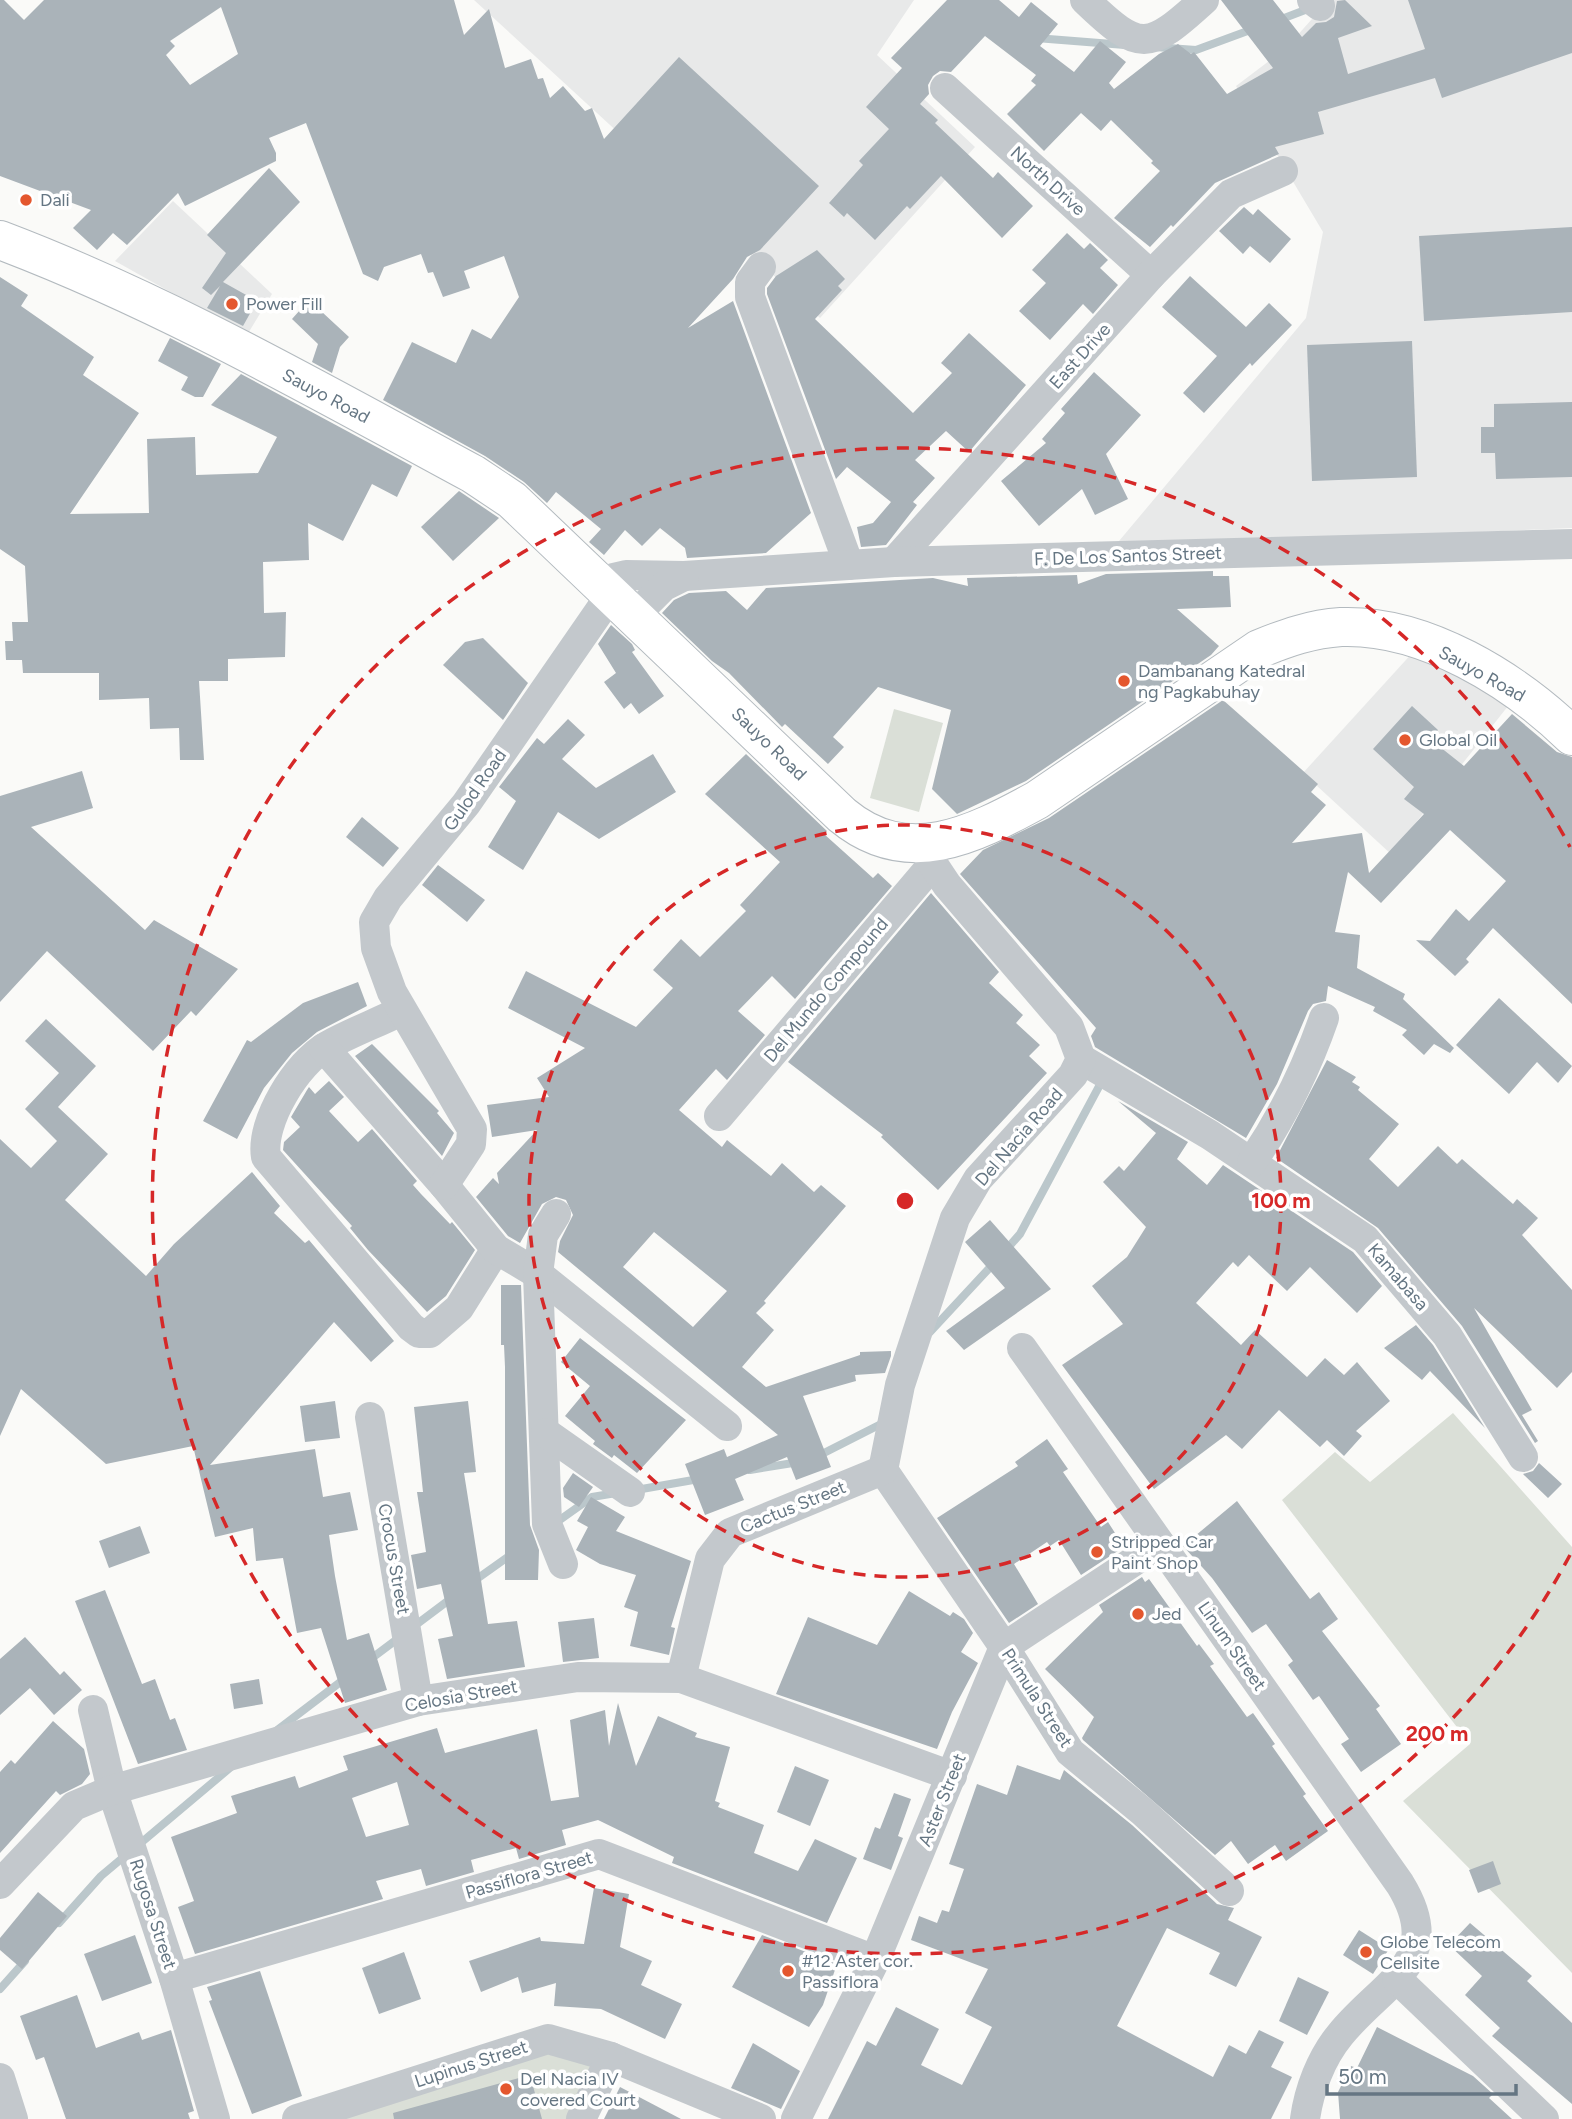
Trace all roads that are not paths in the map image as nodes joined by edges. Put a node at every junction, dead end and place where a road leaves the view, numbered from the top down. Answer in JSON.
{"nodes":[{"id":1,"x":1085,"y":0,"type":"edge"},
{"id":2,"x":1204,"y":0,"type":"edge"},
{"id":3,"x":945,"y":88,"type":"dead end"},
{"id":4,"x":1283,"y":171,"type":"dead end"},
{"id":5,"x":0,"y":240,"type":"edge"},
{"id":6,"x":761,"y":267,"type":"dead end"},
{"id":7,"x":1151,"y":275,"type":"junction"},
{"id":8,"x":1572,"y":544,"type":"edge"},
{"id":9,"x":894,"y":562,"type":"junction"},
{"id":10,"x":849,"y":565,"type":"junction"},
{"id":11,"x":684,"y":576,"type":"junction"},
{"id":12,"x":617,"y":597,"type":"junction"},
{"id":13,"x":1570,"y":730,"type":"edge"},
{"id":14,"x":932,"y":854,"type":"junction"},
{"id":15,"x":397,"y":1002,"type":"junction"},
{"id":16,"x":1324,"y":1018,"type":"dead end"},
{"id":17,"x":324,"y":1048,"type":"junction"},
{"id":18,"x":1081,"y":1059,"type":"junction"},
{"id":19,"x":719,"y":1116,"type":"dead end"},
{"id":20,"x":1252,"y":1162,"type":"junction"},
{"id":21,"x":444,"y":1185,"type":"junction"},
{"id":22,"x":556,"y":1214,"type":"dead end"},
{"id":23,"x":496,"y":1249,"type":"junction"},
{"id":24,"x":538,"y":1273,"type":"junction"},
{"id":25,"x":1022,"y":1348,"type":"dead end"},
{"id":26,"x":370,"y":1417,"type":"dead end"},
{"id":27,"x":727,"y":1426,"type":"dead end"},
{"id":28,"x":546,"y":1433,"type":"junction"},
{"id":29,"x":1523,"y":1457,"type":"dead end"},
{"id":30,"x":883,"y":1470,"type":"junction"},
{"id":31,"x":630,"y":1492,"type":"dead end"},
{"id":32,"x":1160,"y":1544,"type":"junction"},
{"id":33,"x":563,"y":1564,"type":"dead end"},
{"id":34,"x":1004,"y":1647,"type":"junction"},
{"id":35,"x":681,"y":1678,"type":"junction"},
{"id":36,"x":418,"y":1701,"type":"junction"},
{"id":37,"x":93,"y":1710,"type":"dead end"},
{"id":38,"x":953,"y":1776,"type":"junction"},
{"id":39,"x":112,"y":1790,"type":"junction"},
{"id":40,"x":0,"y":1884,"type":"edge"},
{"id":41,"x":1229,"y":1891,"type":"dead end"},
{"id":42,"x":875,"y":1960,"type":"junction"},
{"id":43,"x":174,"y":1978,"type":"junction"},
{"id":44,"x":1397,"y":1979,"type":"junction"},
{"id":45,"x":611,"y":2057,"type":"junction"},
{"id":46,"x":0,"y":2078,"type":"edge"},
{"id":47,"x":13,"y":2119,"type":"edge"},
{"id":48,"x":215,"y":2119,"type":"edge"},
{"id":49,"x":297,"y":2119,"type":"edge"},
{"id":50,"x":581,"y":2119,"type":"edge"},
{"id":51,"x":761,"y":2119,"type":"edge"},
{"id":52,"x":796,"y":2119,"type":"edge"},
{"id":53,"x":1305,"y":2119,"type":"edge"},
{"id":54,"x":1544,"y":2119,"type":"edge"}],
"edges":[{"from":1,"to":2,"type":"street"},
{"from":3,"to":7,"type":"street","name":"North Drive"},
{"from":4,"to":7,"type":"street","name":"East Drive"},
{"from":5,"to":12,"type":"main road","name":"Sauyo Road"},
{"from":6,"to":10,"type":"street"},
{"from":7,"to":9,"type":"street","name":"East Drive"},
{"from":8,"to":9,"type":"street","name":"F. De Los Santos Street"},
{"from":9,"to":10,"type":"street","name":"F. De Los Santos Street"},
{"from":10,"to":11,"type":"street","name":"F. De Los Santos Street"},
{"from":11,"to":12,"type":"street","name":"F. De Los Santos Street"},
{"from":11,"to":12,"type":"street","name":"F. De Los Santos Street"},
{"from":12,"to":14,"type":"main road","name":"Sauyo Road"},
{"from":12,"to":15,"type":"street","name":"Gulod Road"},
{"from":13,"to":14,"type":"main road","name":"Sauyo Road"},
{"from":14,"to":18,"type":"street"},
{"from":14,"to":19,"type":"street","name":"Del Mundo Compound"},
{"from":15,"to":17,"type":"street"},
{"from":15,"to":21,"type":"street","name":"Gulod Road"},
{"from":16,"to":20,"type":"street"},
{"from":17,"to":21,"type":"street"},
{"from":17,"to":23,"type":"street"},
{"from":18,"to":20,"type":"street","name":"Kamabasa"},
{"from":18,"to":30,"type":"street","name":"Del Nacia Road"},
{"from":20,"to":29,"type":"street","name":"Kamabasa"},
{"from":21,"to":23,"type":"street"},
{"from":22,"to":24,"type":"street"},
{"from":23,"to":24,"type":"street"},
{"from":24,"to":27,"type":"street"},
{"from":24,"to":28,"type":"street"},
{"from":25,"to":32,"type":"street","name":"Linum Street"},
{"from":26,"to":36,"type":"street","name":"Crocus Street"},
{"from":28,"to":31,"type":"street"},
{"from":28,"to":33,"type":"street"},
{"from":30,"to":34,"type":"street","name":"Primula Street"},
{"from":30,"to":35,"type":"street","name":"Cactus Street"},
{"from":32,"to":34,"type":"street"},
{"from":32,"to":44,"type":"street","name":"Linum Street"},
{"from":34,"to":38,"type":"street","name":"Aster Street"},
{"from":34,"to":41,"type":"street","name":"Primula Street"},
{"from":35,"to":36,"type":"street","name":"Celosia Street"},
{"from":35,"to":38,"type":"street","name":"Celosia Street"},
{"from":36,"to":39,"type":"street","name":"Celosia Street"},
{"from":37,"to":39,"type":"street","name":"Rugosa Street"},
{"from":38,"to":42,"type":"street","name":"Aster Street"},
{"from":39,"to":40,"type":"street","name":"Celosia Street"},
{"from":39,"to":43,"type":"street","name":"Rugosa Street"},
{"from":42,"to":43,"type":"street","name":"Passiflora Street"},
{"from":42,"to":52,"type":"street","name":"Aster Street"},
{"from":43,"to":48,"type":"street","name":"Rugosa Street"},
{"from":44,"to":53,"type":"street"},
{"from":44,"to":54,"type":"street"},
{"from":45,"to":49,"type":"street","name":"Lupinus Street"},
{"from":45,"to":50,"type":"street"},
{"from":45,"to":51,"type":"street","name":"Lupinus Street"},
{"from":46,"to":47,"type":"street"}]}
